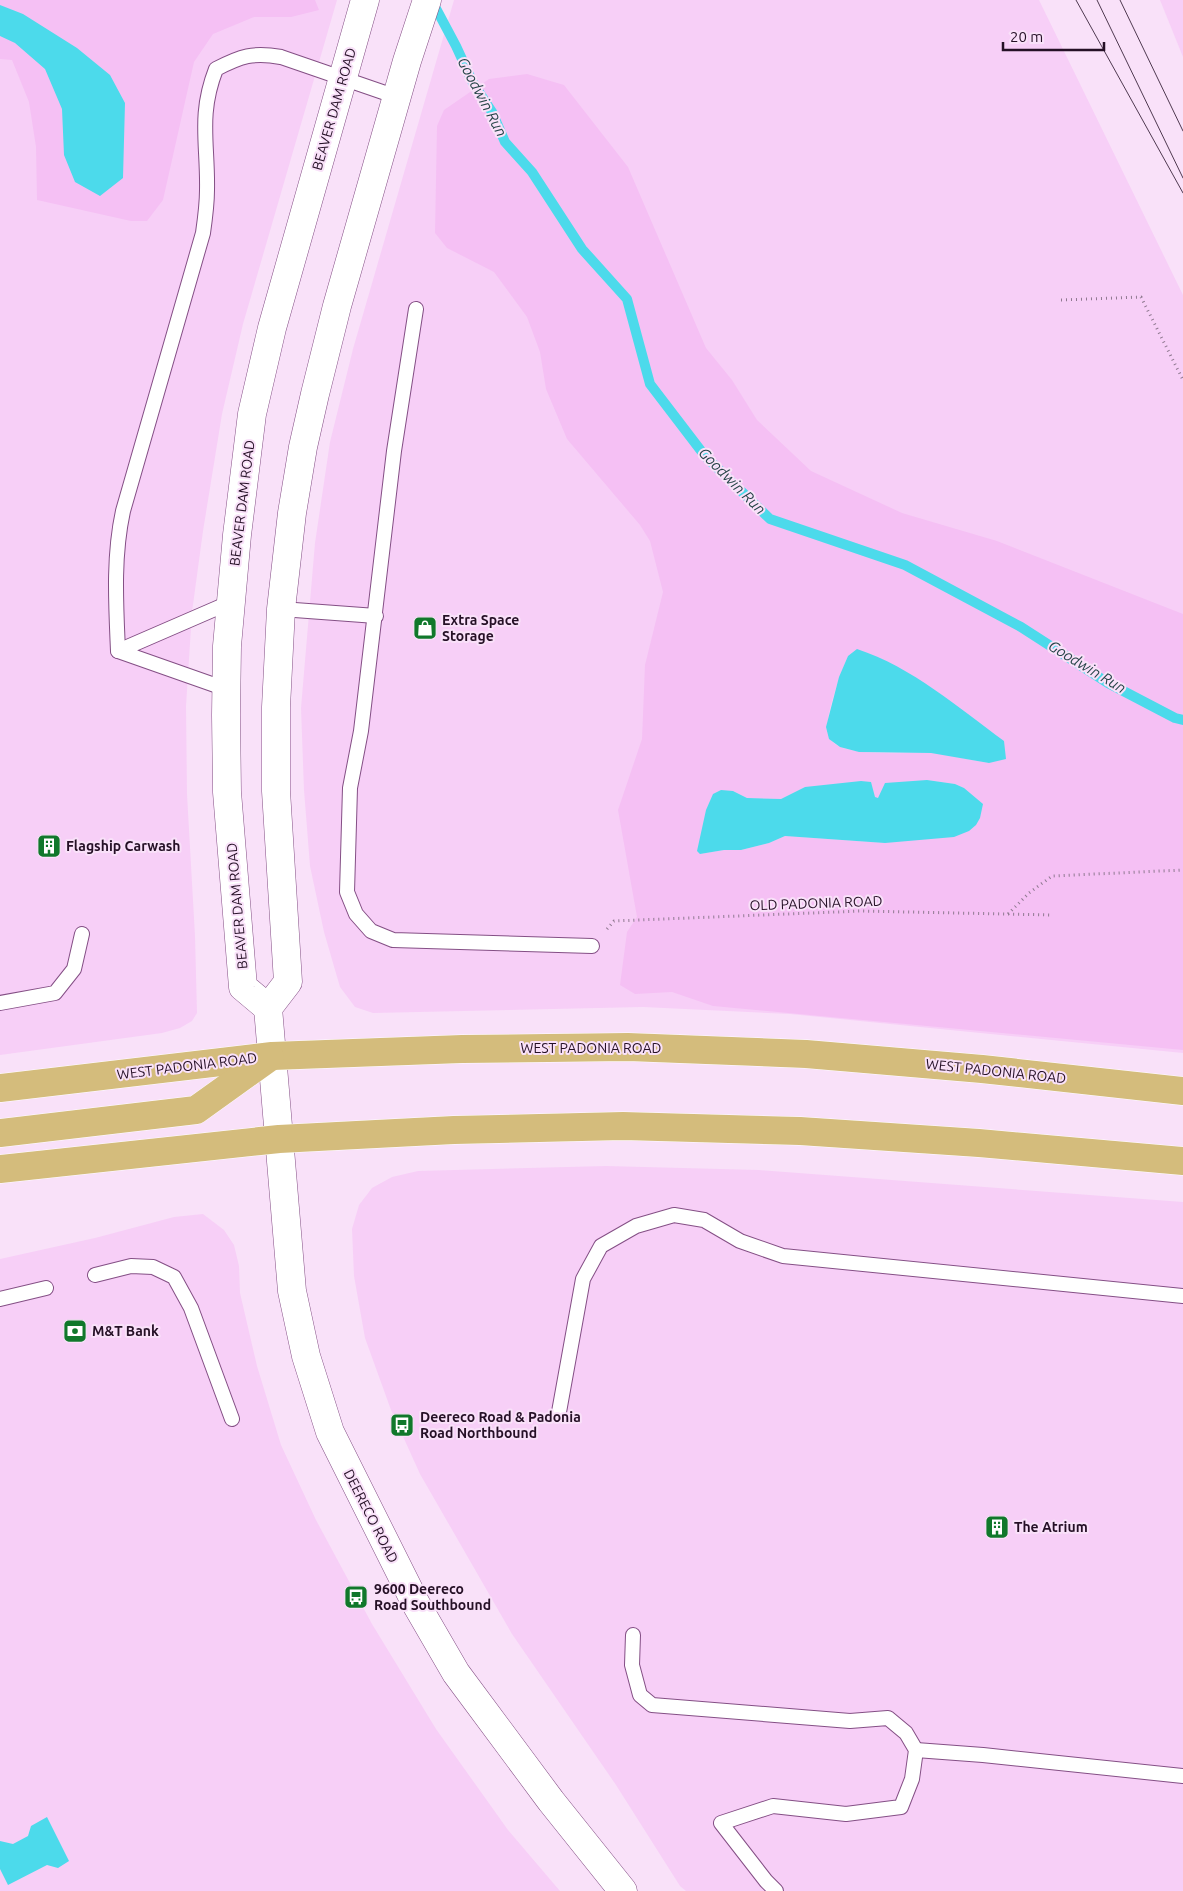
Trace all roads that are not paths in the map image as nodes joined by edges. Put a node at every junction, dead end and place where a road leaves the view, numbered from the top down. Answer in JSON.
{"nodes":[{"id":1,"x":365,"y":0,"type":"edge"},
{"id":2,"x":427,"y":0,"type":"edge"},
{"id":3,"x":342,"y":77,"type":"junction"},
{"id":4,"x":397,"y":97,"type":"junction"},
{"id":5,"x":416,"y":309,"type":"dead end"},
{"id":6,"x":231,"y":602,"type":"junction"},
{"id":7,"x":281,"y":609,"type":"junction"},
{"id":8,"x":376,"y":616,"type":"junction"},
{"id":9,"x":118,"y":652,"type":"junction"},
{"id":10,"x":226,"y":689,"type":"junction"},
{"id":11,"x":82,"y":934,"type":"dead end"},
{"id":12,"x":592,"y":946,"type":"road end"},
{"id":13,"x":0,"y":1003,"type":"edge"},
{"id":14,"x":268,"y":1008,"type":"junction"},
{"id":15,"x":272,"y":1056,"type":"junction"},
{"id":16,"x":0,"y":1088,"type":"edge"},
{"id":17,"x":1183,"y":1091,"type":"edge"},
{"id":18,"x":0,"y":1133,"type":"edge"},
{"id":19,"x":279,"y":1139,"type":"junction"},
{"id":20,"x":1183,"y":1161,"type":"edge"},
{"id":21,"x":0,"y":1169,"type":"edge"},
{"id":22,"x":95,"y":1275,"type":"dead end"},
{"id":23,"x":46,"y":1288,"type":"dead end"},
{"id":24,"x":1183,"y":1296,"type":"edge"},
{"id":25,"x":0,"y":1299,"type":"edge"},
{"id":26,"x":559,"y":1412,"type":"dead end"},
{"id":27,"x":232,"y":1419,"type":"dead end"},
{"id":28,"x":633,"y":1635,"type":"dead end"},
{"id":29,"x":916,"y":1750,"type":"junction"},
{"id":30,"x":1183,"y":1776,"type":"edge"},
{"id":31,"x":623,"y":1891,"type":"edge"},
{"id":32,"x":776,"y":1891,"type":"edge"}],
"edges":[{"from":1,"to":3,"type":"main road","name":"BEAVER DAM ROAD"},
{"from":2,"to":4,"type":"main road"},
{"from":3,"to":4,"type":"lane"},
{"from":3,"to":6,"type":"main road","name":"BEAVER DAM ROAD"},
{"from":3,"to":9,"type":"lane"},
{"from":4,"to":7,"type":"main road"},
{"from":5,"to":8,"type":"lane"},
{"from":6,"to":9,"type":"lane"},
{"from":6,"to":10,"type":"main road","name":"BEAVER DAM ROAD"},
{"from":7,"to":8,"type":"lane"},
{"from":7,"to":14,"type":"main road"},
{"from":8,"to":12,"type":"lane"},
{"from":9,"to":10,"type":"lane"},
{"from":10,"to":14,"type":"main road","name":"BEAVER DAM ROAD"},
{"from":11,"to":13,"type":"lane"},
{"from":14,"to":15,"type":"main road"},
{"from":15,"to":16,"type":"main road","name":"WEST PADONIA ROAD"},
{"from":15,"to":17,"type":"main road","name":"WEST PADONIA ROAD"},
{"from":15,"to":18,"type":"main road"},
{"from":15,"to":19,"type":"main road"},
{"from":19,"to":20,"type":"main road"},
{"from":19,"to":21,"type":"main road"},
{"from":19,"to":31,"type":"main road","name":"DEERECO ROAD"},
{"from":22,"to":27,"type":"lane"},
{"from":23,"to":25,"type":"lane"},
{"from":24,"to":26,"type":"lane"},
{"from":28,"to":29,"type":"lane"},
{"from":29,"to":30,"type":"lane"},
{"from":29,"to":32,"type":"lane"}]}
